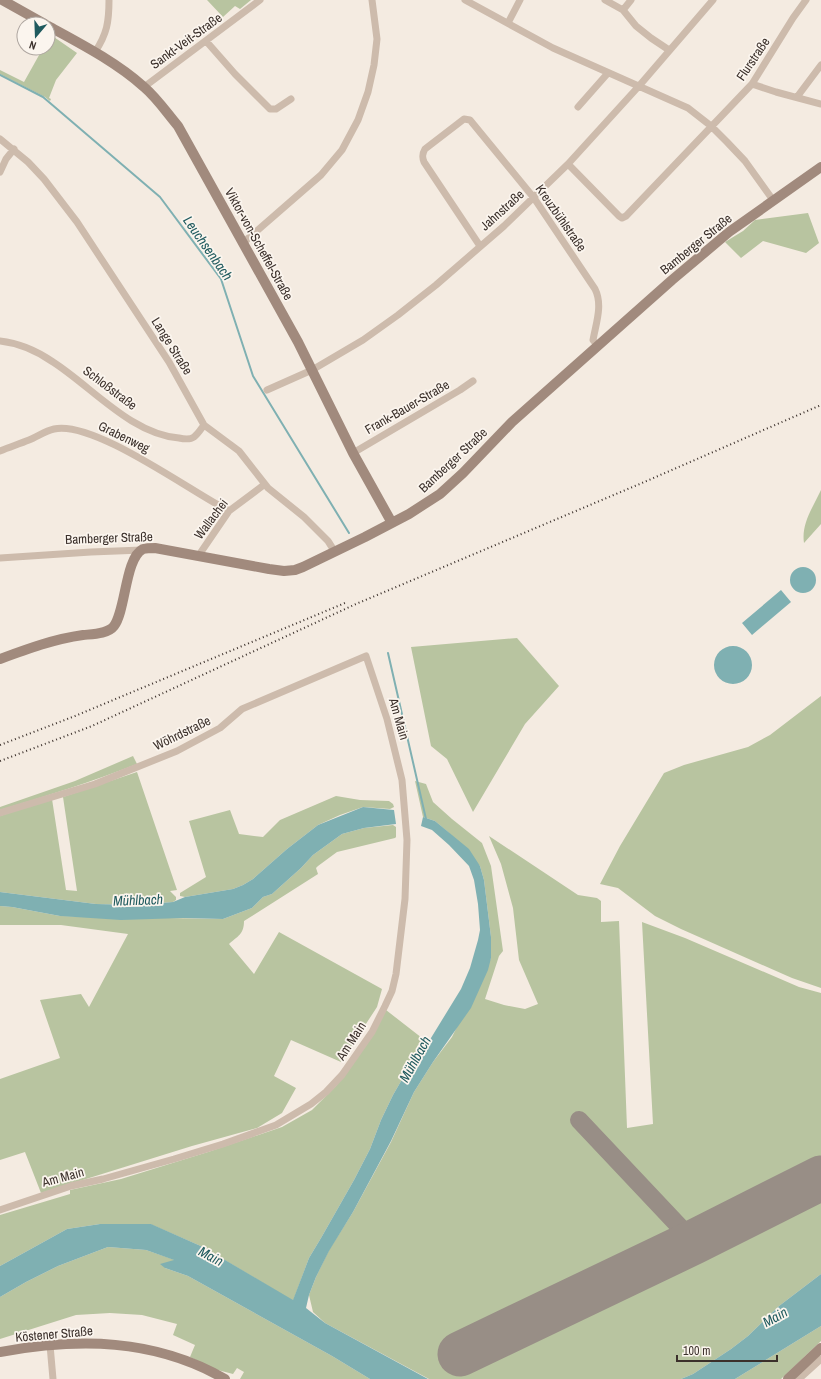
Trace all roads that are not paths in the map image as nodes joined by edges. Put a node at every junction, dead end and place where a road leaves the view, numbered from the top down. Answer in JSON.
{"nodes":[{"id":1,"x":2,"y":0,"type":"edge"},
{"id":2,"x":108,"y":0,"type":"edge"},
{"id":3,"x":260,"y":0,"type":"edge"},
{"id":4,"x":372,"y":0,"type":"edge"},
{"id":5,"x":465,"y":0,"type":"edge"},
{"id":6,"x":520,"y":0,"type":"edge"},
{"id":7,"x":605,"y":0,"type":"edge"},
{"id":8,"x":631,"y":0,"type":"edge"},
{"id":9,"x":713,"y":0,"type":"edge"},
{"id":10,"x":806,"y":0,"type":"edge"},
{"id":11,"x":623,"y":10,"type":"junction"},
{"id":12,"x":31,"y":16,"type":"edge"},
{"id":13,"x":508,"y":23,"type":"junction"},
{"id":14,"x":56,"y":30,"type":"edge"},
{"id":15,"x":206,"y":41,"type":"junction"},
{"id":16,"x":669,"y":50,"type":"junction"},
{"id":17,"x":95,"y":52,"type":"junction"},
{"id":18,"x":821,"y":66,"type":"edge"},
{"id":19,"x":608,"y":73,"type":"junction"},
{"id":20,"x":752,"y":84,"type":"junction"},
{"id":21,"x":639,"y":86,"type":"junction"},
{"id":22,"x":144,"y":87,"type":"junction"},
{"id":23,"x":797,"y":97,"type":"junction"},
{"id":24,"x":291,"y":99,"type":"dead end"},
{"id":25,"x":821,"y":104,"type":"edge"},
{"id":26,"x":578,"y":107,"type":"dead end"},
{"id":27,"x":712,"y":126,"type":"junction"},
{"id":28,"x":0,"y":139,"type":"edge"},
{"id":29,"x":14,"y":149,"type":"junction"},
{"id":30,"x":568,"y":164,"type":"junction"},
{"id":31,"x":821,"y":167,"type":"edge"},
{"id":32,"x":0,"y":172,"type":"edge"},
{"id":33,"x":534,"y":198,"type":"junction"},
{"id":34,"x":773,"y":200,"type":"junction"},
{"id":35,"x":244,"y":242,"type":"junction"},
{"id":36,"x":480,"y":246,"type":"junction"},
{"id":37,"x":0,"y":341,"type":"edge"},
{"id":38,"x":598,"y":346,"type":"junction"},
{"id":39,"x":312,"y":370,"type":"junction"},
{"id":40,"x":473,"y":381,"type":"dead end"},
{"id":41,"x":267,"y":390,"type":"dead end"},
{"id":42,"x":204,"y":425,"type":"junction"},
{"id":43,"x":0,"y":451,"type":"edge"},
{"id":44,"x":353,"y":453,"type":"junction"},
{"id":45,"x":264,"y":484,"type":"junction"},
{"id":46,"x":230,"y":511,"type":"junction"},
{"id":47,"x":392,"y":523,"type":"junction"},
{"id":48,"x":142,"y":550,"type":"junction"},
{"id":49,"x":335,"y":552,"type":"junction"},
{"id":50,"x":200,"y":557,"type":"junction"},
{"id":51,"x":0,"y":558,"type":"edge"},
{"id":52,"x":366,"y":656,"type":"joint"},
{"id":53,"x":0,"y":659,"type":"edge"},
{"id":54,"x":0,"y":813,"type":"edge"},
{"id":55,"x":0,"y":1210,"type":"edge"},
{"id":56,"x":50,"y":1345,"type":"junction"},
{"id":57,"x":821,"y":1348,"type":"edge"},
{"id":58,"x":0,"y":1352,"type":"edge"},
{"id":59,"x":821,"y":1359,"type":"edge"},
{"id":60,"x":53,"y":1379,"type":"edge"},
{"id":61,"x":225,"y":1379,"type":"edge"},
{"id":62,"x":788,"y":1379,"type":"edge"},
{"id":63,"x":799,"y":1379,"type":"edge"}],
"edges":[{"from":1,"to":12,"type":"street"},
{"from":2,"to":17,"type":"street"},
{"from":3,"to":15,"type":"street","name":"Sankt-Veit-Straße"},
{"from":4,"to":35,"type":"street"},
{"from":5,"to":13,"type":"street"},
{"from":6,"to":13,"type":"street"},
{"from":7,"to":11,"type":"street"},
{"from":8,"to":11,"type":"street"},
{"from":9,"to":16,"type":"street","name":"Jahnstraße"},
{"from":10,"to":20,"type":"street","name":"Flurstraße"},
{"from":11,"to":16,"type":"street"},
{"from":13,"to":19,"type":"street"},
{"from":14,"to":17,"type":"street","name":"Viktor-von-Scheffel-Straße"},
{"from":15,"to":22,"type":"street","name":"Sankt-Veit-Straße"},
{"from":15,"to":24,"type":"street"},
{"from":16,"to":21,"type":"street","name":"Jahnstraße"},
{"from":17,"to":22,"type":"street","name":"Viktor-von-Scheffel-Straße"},
{"from":18,"to":23,"type":"street"},
{"from":19,"to":21,"type":"street"},
{"from":19,"to":26,"type":"street"},
{"from":20,"to":23,"type":"street"},
{"from":20,"to":27,"type":"street","name":"Flurstraße"},
{"from":21,"to":27,"type":"street"},
{"from":21,"to":30,"type":"street","name":"Jahnstraße"},
{"from":22,"to":35,"type":"street","name":"Viktor-von-Scheffel-Straße"},
{"from":23,"to":25,"type":"street"},
{"from":27,"to":30,"type":"street","name":"Flurstraße"},
{"from":27,"to":34,"type":"street"},
{"from":28,"to":29,"type":"street","name":"Lange Straße"},
{"from":29,"to":32,"type":"street"},
{"from":29,"to":42,"type":"street","name":"Lange Straße"},
{"from":30,"to":33,"type":"street","name":"Jahnstraße"},
{"from":31,"to":34,"type":"street","name":"Bamberger Straße"},
{"from":33,"to":36,"type":"street","name":"Jahnstraße"},
{"from":33,"to":36,"type":"street","name":"Kreuzbühlstraße"},
{"from":33,"to":38,"type":"street","name":"Kreuzbühlstraße"},
{"from":34,"to":38,"type":"street","name":"Bamberger Straße"},
{"from":35,"to":39,"type":"street","name":"Viktor-von-Scheffel-Straße"},
{"from":36,"to":39,"type":"street","name":"Jahnstraße"},
{"from":37,"to":42,"type":"street","name":"Schloßstraße"},
{"from":38,"to":47,"type":"street","name":"Bamberger Straße"},
{"from":39,"to":41,"type":"street","name":"Jahnstraße"},
{"from":39,"to":44,"type":"street","name":"Viktor-von-Scheffel-Straße"},
{"from":40,"to":44,"type":"street","name":"Frank-Bauer-Straße"},
{"from":42,"to":45,"type":"street","name":"Lange Straße"},
{"from":43,"to":46,"type":"street","name":"Grabenweg"},
{"from":44,"to":47,"type":"street","name":"Viktor-von-Scheffel-Straße"},
{"from":45,"to":46,"type":"street","name":"Wallachei"},
{"from":45,"to":49,"type":"street","name":"Lange Straße"},
{"from":46,"to":50,"type":"street","name":"Wallachei"},
{"from":47,"to":49,"type":"street","name":"Bamberger Straße"},
{"from":48,"to":50,"type":"street","name":"Bamberger Straße"},
{"from":48,"to":51,"type":"street","name":"Bamberger Straße"},
{"from":48,"to":53,"type":"street"},
{"from":49,"to":50,"type":"street","name":"Bamberger Straße"},
{"from":52,"to":54,"type":"street","name":"Wöhrdstraße"},
{"from":52,"to":55,"type":"street","name":"Am Main"},
{"from":56,"to":58,"type":"street","name":"Köstener Straße"},
{"from":56,"to":60,"type":"street"},
{"from":56,"to":61,"type":"street","name":"Köstener Straße"},
{"from":57,"to":62,"type":"street"},
{"from":59,"to":63,"type":"street"}]}
